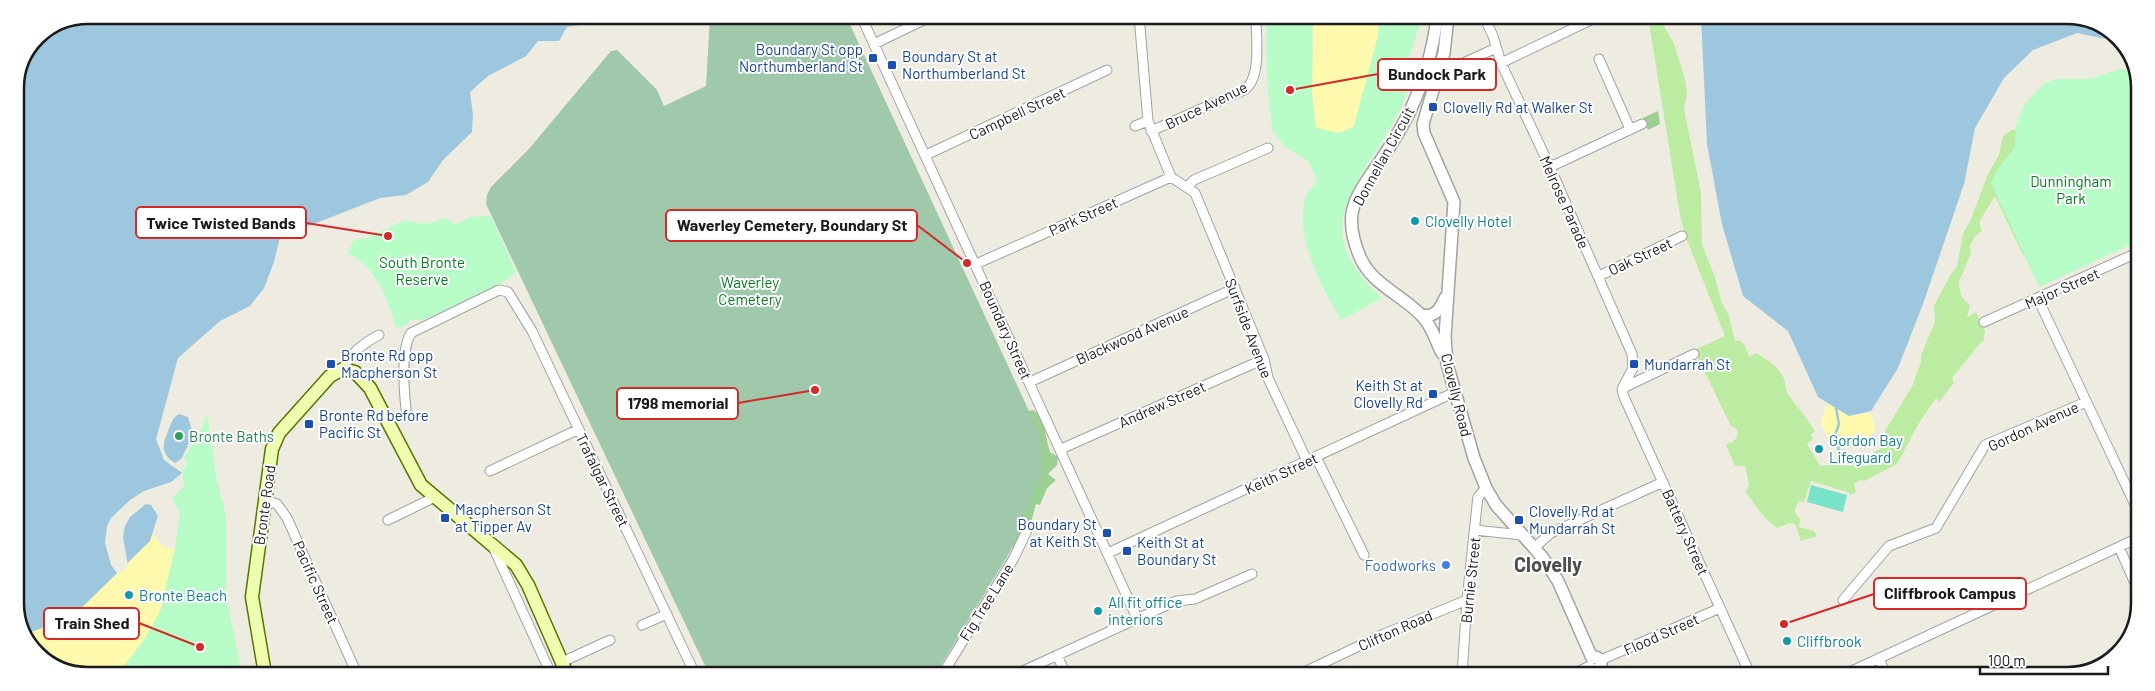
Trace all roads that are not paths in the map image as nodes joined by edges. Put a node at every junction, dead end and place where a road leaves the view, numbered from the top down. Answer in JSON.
{"nodes":[{"id":1,"x":865,"y":24,"type":"edge"},
{"id":2,"x":915,"y":24,"type":"edge"},
{"id":3,"x":1140,"y":24,"type":"edge"},
{"id":4,"x":1256,"y":24,"type":"edge"},
{"id":5,"x":1436,"y":24,"type":"edge"},
{"id":6,"x":1447,"y":24,"type":"edge"},
{"id":7,"x":1487,"y":24,"type":"edge"},
{"id":8,"x":1582,"y":24,"type":"edge"},
{"id":9,"x":874,"y":44,"type":"junction"},
{"id":10,"x":1496,"y":48,"type":"junction"},
{"id":11,"x":1599,"y":59,"type":"dead end"},
{"id":12,"x":1501,"y":63,"type":"junction"},
{"id":13,"x":1433,"y":67,"type":"junction"},
{"id":14,"x":1107,"y":70,"type":"dead end"},
{"id":15,"x":1148,"y":121,"type":"junction"},
{"id":16,"x":1642,"y":124,"type":"dead end"},
{"id":17,"x":1135,"y":126,"type":"dead end"},
{"id":18,"x":1630,"y":129,"type":"junction"},
{"id":19,"x":1151,"y":131,"type":"junction"},
{"id":20,"x":1268,"y":148,"type":"dead end"},
{"id":21,"x":926,"y":155,"type":"junction"},
{"id":22,"x":1550,"y":168,"type":"junction"},
{"id":23,"x":1172,"y":177,"type":"junction"},
{"id":24,"x":1191,"y":190,"type":"junction"},
{"id":25,"x":1682,"y":236,"type":"dead end"},
{"id":26,"x":2131,"y":256,"type":"edge"},
{"id":27,"x":976,"y":264,"type":"junction"},
{"id":28,"x":1598,"y":276,"type":"junction"},
{"id":29,"x":1235,"y":288,"type":"junction"},
{"id":30,"x":1446,"y":294,"type":"junction"},
{"id":31,"x":2038,"y":299,"type":"junction"},
{"id":32,"x":1421,"y":315,"type":"junction"},
{"id":33,"x":1984,"y":322,"type":"dead end"},
{"id":34,"x":379,"y":335,"type":"dead end"},
{"id":35,"x":1694,"y":354,"type":"dead end"},
{"id":36,"x":1264,"y":359,"type":"junction"},
{"id":37,"x":1447,"y":364,"type":"junction"},
{"id":38,"x":345,"y":369,"type":"junction"},
{"id":39,"x":1030,"y":382,"type":"junction"},
{"id":40,"x":1622,"y":388,"type":"junction"},
{"id":41,"x":1455,"y":392,"type":"junction"},
{"id":42,"x":2086,"y":402,"type":"junction"},
{"id":43,"x":406,"y":410,"type":"dead end"},
{"id":44,"x":579,"y":429,"type":"junction"},
{"id":45,"x":1060,"y":449,"type":"junction"},
{"id":46,"x":1316,"y":457,"type":"junction"},
{"id":47,"x":1307,"y":461,"type":"junction"},
{"id":48,"x":490,"y":471,"type":"dead end"},
{"id":49,"x":1663,"y":482,"type":"junction"},
{"id":50,"x":1486,"y":488,"type":"junction"},
{"id":51,"x":2131,"y":496,"type":"edge"},
{"id":52,"x":435,"y":498,"type":"junction"},
{"id":53,"x":265,"y":500,"type":"junction"},
{"id":54,"x":388,"y":520,"type":"dead end"},
{"id":55,"x":1028,"y":528,"type":"dead end"},
{"id":56,"x":1475,"y":530,"type":"junction"},
{"id":57,"x":1522,"y":535,"type":"junction"},
{"id":58,"x":2131,"y":542,"type":"edge"},
{"id":59,"x":492,"y":544,"type":"junction"},
{"id":60,"x":1534,"y":548,"type":"junction"},
{"id":61,"x":2119,"y":548,"type":"junction"},
{"id":62,"x":1108,"y":553,"type":"junction"},
{"id":63,"x":1364,"y":555,"type":"dead end"},
{"id":64,"x":1252,"y":574,"type":"dead end"},
{"id":65,"x":2131,"y":575,"type":"edge"},
{"id":66,"x":1467,"y":600,"type":"junction"},
{"id":67,"x":1843,"y":600,"type":"dead end"},
{"id":68,"x":1720,"y":608,"type":"junction"},
{"id":69,"x":667,"y":614,"type":"junction"},
{"id":70,"x":1137,"y":618,"type":"junction"},
{"id":71,"x":642,"y":625,"type":"dead end"},
{"id":72,"x":610,"y":640,"type":"dead end"},
{"id":73,"x":1057,"y":654,"type":"junction"},
{"id":74,"x":1879,"y":658,"type":"junction"},
{"id":75,"x":562,"y":662,"type":"junction"},
{"id":76,"x":1596,"y":666,"type":"edge"},
{"id":77,"x":264,"y":667,"type":"edge"},
{"id":78,"x":354,"y":667,"type":"edge"},
{"id":79,"x":548,"y":667,"type":"edge"},
{"id":80,"x":564,"y":667,"type":"edge"},
{"id":81,"x":692,"y":667,"type":"edge"},
{"id":82,"x":946,"y":667,"type":"edge"},
{"id":83,"x":1030,"y":667,"type":"edge"},
{"id":84,"x":1063,"y":667,"type":"edge"},
{"id":85,"x":1315,"y":667,"type":"edge"},
{"id":86,"x":1463,"y":667,"type":"edge"},
{"id":87,"x":1748,"y":667,"type":"edge"},
{"id":88,"x":1860,"y":667,"type":"edge"},
{"id":89,"x":1882,"y":667,"type":"edge"}],
"edges":[{"from":1,"to":9,"type":"street","name":"Boundary Street"},
{"from":2,"to":9,"type":"street"},
{"from":3,"to":15,"type":"street"},
{"from":4,"to":19,"type":"street","name":"Bruce Avenue"},
{"from":5,"to":13,"type":"street","name":"Clovelly Road"},
{"from":6,"to":13,"type":"street","name":"Clovelly Road"},
{"from":7,"to":10,"type":"street","name":"Melrose Parade"},
{"from":8,"to":12,"type":"street"},
{"from":9,"to":21,"type":"street","name":"Boundary Street"},
{"from":10,"to":12,"type":"street","name":"Melrose Parade"},
{"from":10,"to":13,"type":"street"},
{"from":11,"to":18,"type":"street"},
{"from":12,"to":22,"type":"street","name":"Melrose Parade"},
{"from":13,"to":30,"type":"street","name":"Clovelly Road"},
{"from":13,"to":32,"type":"street","name":"Donnellan Circuit"},
{"from":14,"to":21,"type":"street","name":"Campbell Street"},
{"from":15,"to":17,"type":"street"},
{"from":15,"to":19,"type":"street"},
{"from":16,"to":18,"type":"street"},
{"from":18,"to":22,"type":"street"},
{"from":19,"to":23,"type":"street"},
{"from":20,"to":24,"type":"street"},
{"from":21,"to":27,"type":"street","name":"Boundary Street"},
{"from":22,"to":28,"type":"street","name":"Melrose Parade"},
{"from":23,"to":24,"type":"street"},
{"from":23,"to":27,"type":"street","name":"Park Street"},
{"from":24,"to":29,"type":"street","name":"Surfside Avenue"},
{"from":25,"to":28,"type":"street","name":"Oak Street"},
{"from":26,"to":31,"type":"street","name":"Major Street"},
{"from":27,"to":39,"type":"street","name":"Boundary Street"},
{"from":28,"to":40,"type":"street","name":"Melrose Parade"},
{"from":29,"to":36,"type":"street","name":"Surfside Avenue"},
{"from":29,"to":39,"type":"street","name":"Blackwood Avenue"},
{"from":30,"to":32,"type":"street"},
{"from":30,"to":37,"type":"street","name":"Clovelly Road"},
{"from":31,"to":33,"type":"street","name":"Major Street"},
{"from":31,"to":42,"type":"street"},
{"from":32,"to":37,"type":"street","name":"Donnellan Circuit"},
{"from":34,"to":38,"type":"street"},
{"from":35,"to":40,"type":"street"},
{"from":36,"to":45,"type":"street","name":"Andrew Street"},
{"from":36,"to":47,"type":"street","name":"Surfside Avenue"},
{"from":37,"to":41,"type":"street","name":"Clovelly Road"},
{"from":38,"to":52,"type":"main road"},
{"from":38,"to":53,"type":"main road","name":"Bronte Road"},
{"from":39,"to":45,"type":"street","name":"Boundary Street"},
{"from":40,"to":49,"type":"street","name":"Battery Street"},
{"from":41,"to":46,"type":"street","name":"Keith Street"},
{"from":41,"to":50,"type":"street","name":"Clovelly Road"},
{"from":42,"to":51,"type":"street"},
{"from":42,"to":67,"type":"street","name":"Gordon Avenue"},
{"from":43,"to":44,"type":"street","name":"Trafalgar Street"},
{"from":44,"to":48,"type":"street"},
{"from":44,"to":69,"type":"street","name":"Trafalgar Street"},
{"from":45,"to":62,"type":"street","name":"Boundary Street"},
{"from":46,"to":47,"type":"street","name":"Keith Street"},
{"from":46,"to":63,"type":"street"},
{"from":47,"to":62,"type":"street","name":"Keith Street"},
{"from":49,"to":60,"type":"street"},
{"from":49,"to":68,"type":"street","name":"Battery Street"},
{"from":50,"to":56,"type":"street","name":"Burnie Street"},
{"from":50,"to":57,"type":"street","name":"Clovelly Road"},
{"from":52,"to":54,"type":"street"},
{"from":52,"to":59,"type":"main road"},
{"from":53,"to":77,"type":"main road","name":"Bronte Road"},
{"from":53,"to":78,"type":"street","name":"Pacific Street"},
{"from":55,"to":82,"type":"street","name":"Fig Tree Lane"},
{"from":56,"to":57,"type":"street"},
{"from":56,"to":66,"type":"street","name":"Burnie Street"},
{"from":57,"to":60,"type":"street","name":"Clovelly Road"},
{"from":58,"to":61,"type":"street"},
{"from":59,"to":75,"type":"main road"},
{"from":59,"to":79,"type":"street"},
{"from":60,"to":76,"type":"street","name":"Clovelly Road"},
{"from":61,"to":65,"type":"street"},
{"from":61,"to":74,"type":"street"},
{"from":62,"to":70,"type":"street","name":"Boundary Street"},
{"from":64,"to":70,"type":"street"},
{"from":66,"to":85,"type":"street","name":"Clifton Road"},
{"from":66,"to":86,"type":"street","name":"Burnie Street"},
{"from":68,"to":76,"type":"street","name":"Flood Street"},
{"from":68,"to":87,"type":"street","name":"Battery Street"},
{"from":69,"to":71,"type":"street"},
{"from":69,"to":81,"type":"street","name":"Trafalgar Street"},
{"from":70,"to":73,"type":"street"},
{"from":72,"to":75,"type":"street"},
{"from":73,"to":83,"type":"street"},
{"from":73,"to":84,"type":"street"},
{"from":74,"to":88,"type":"street"},
{"from":74,"to":89,"type":"street"},
{"from":75,"to":80,"type":"main road"}]}
